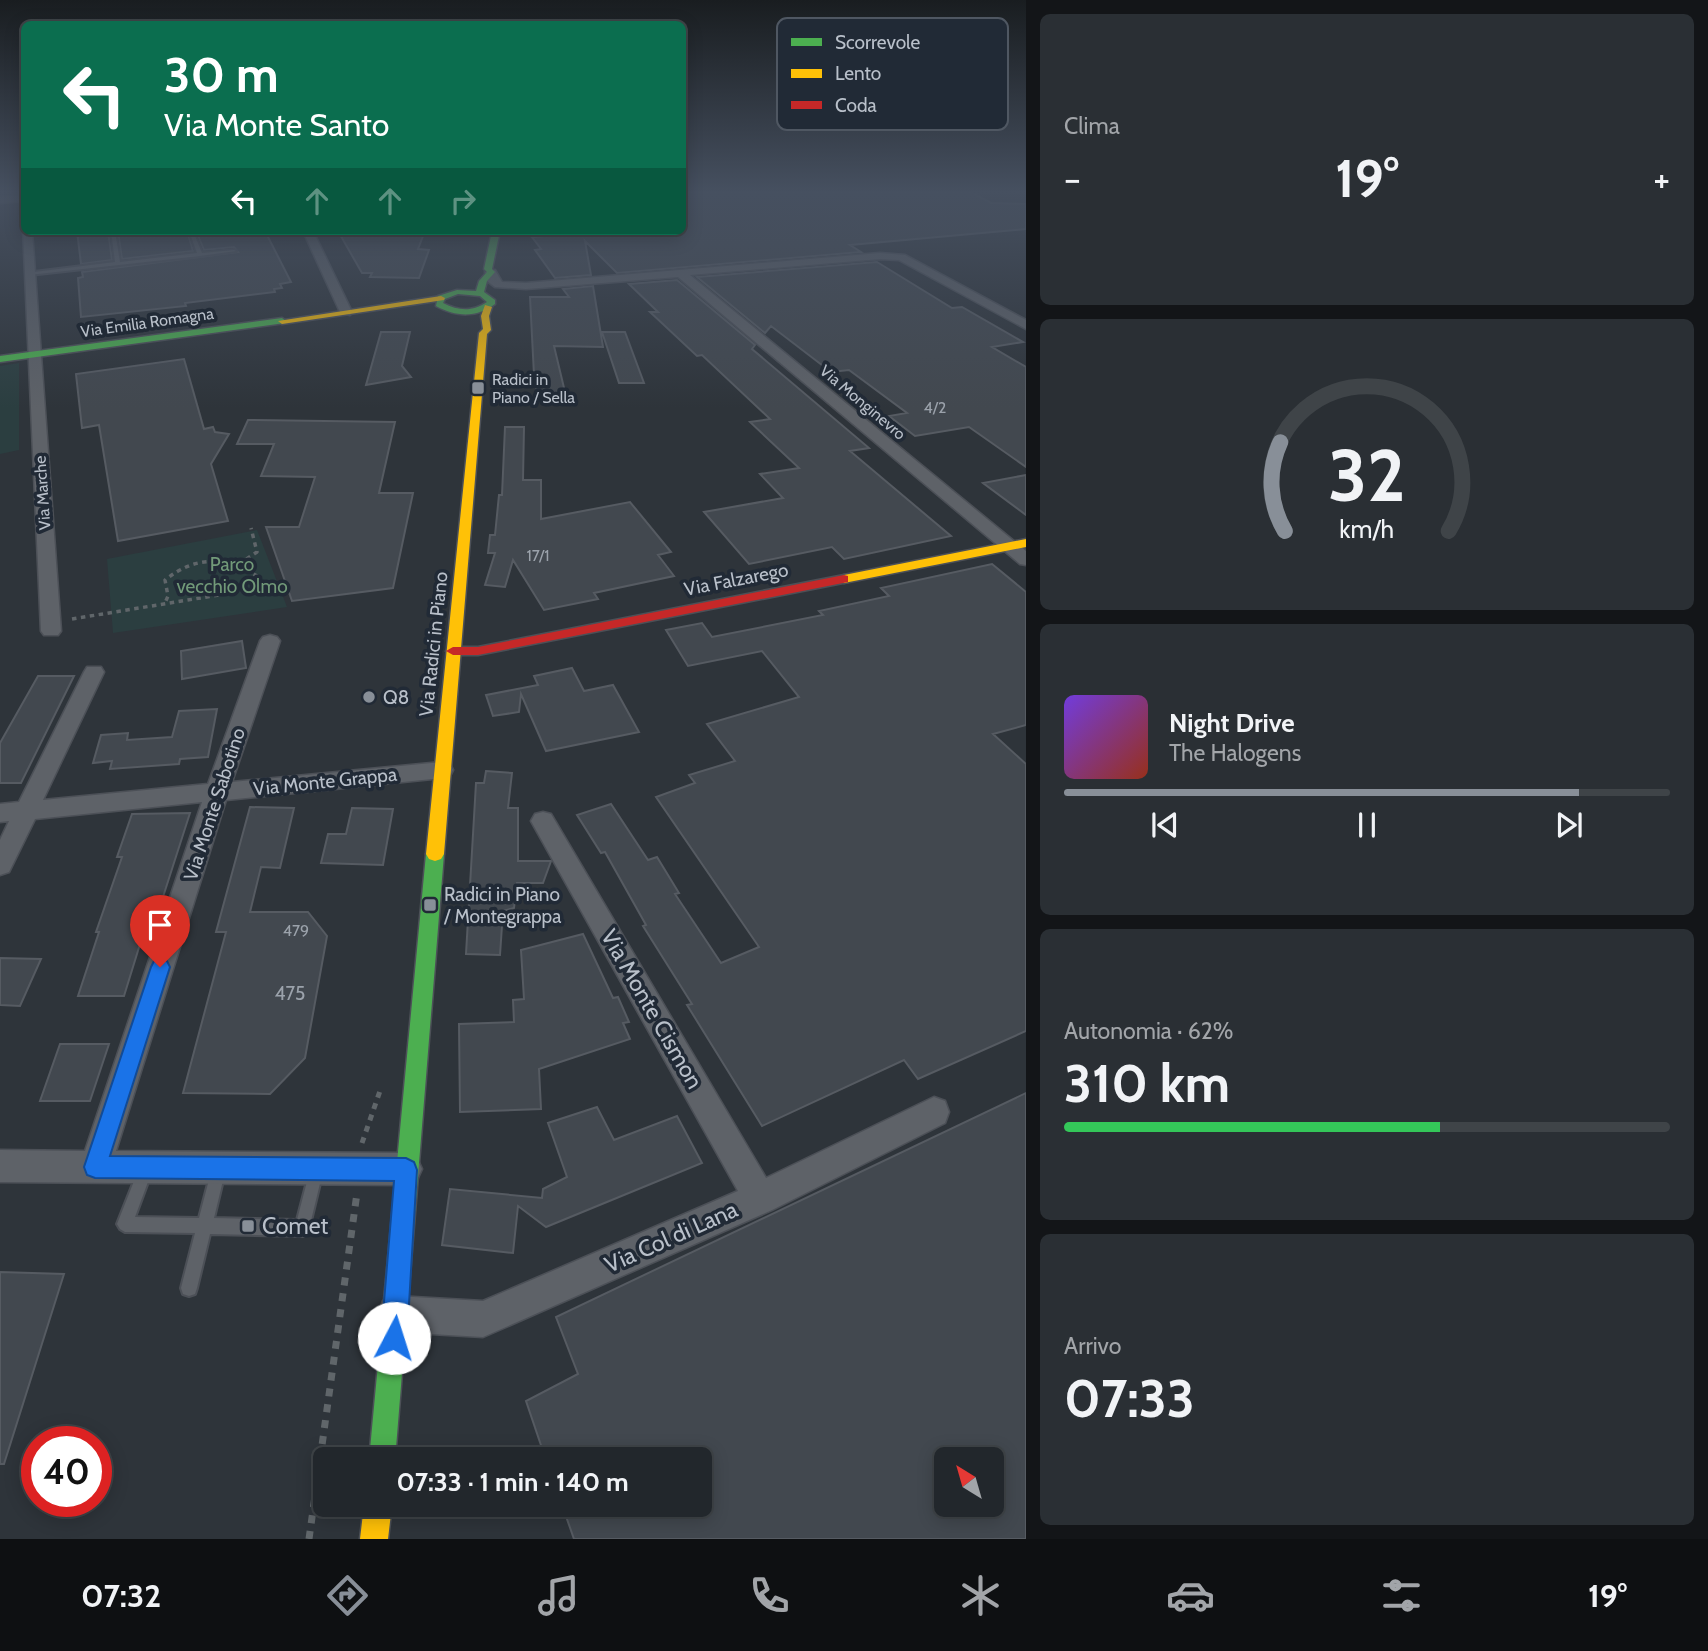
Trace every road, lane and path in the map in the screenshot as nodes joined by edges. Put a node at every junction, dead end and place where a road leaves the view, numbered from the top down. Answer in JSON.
{"nodes":[{"id":1,"x":29,"y":264,"type":"edge"},
{"id":2,"x":118,"y":264,"type":"edge"},
{"id":3,"x":323,"y":264,"type":"edge"},
{"id":4,"x":490,"y":264,"type":"edge"},
{"id":5,"x":775,"y":264,"type":"edge"},
{"id":6,"x":914,"y":264,"type":"edge"},
{"id":7,"x":489,"y":271,"type":"junction"},
{"id":8,"x":678,"y":271,"type":"junction"},
{"id":9,"x":29,"y":273,"type":"junction"},
{"id":10,"x":552,"y":284,"type":"junction"},
{"id":11,"x":526,"y":286,"type":"junction"},
{"id":12,"x":447,"y":295,"type":"junction"},
{"id":13,"x":485,"y":298,"type":"junction"},
{"id":14,"x":456,"y":311,"type":"junction"},
{"id":15,"x":346,"y":312,"type":"junction"},
{"id":16,"x":298,"y":320,"type":"junction"},
{"id":17,"x":1026,"y":325,"type":"edge"},
{"id":18,"x":483,"y":332,"type":"junction"},
{"id":19,"x":33,"y":354,"type":"junction"},
{"id":20,"x":0,"y":359,"type":"edge"},
{"id":21,"x":251,"y":528,"type":"dead end"},
{"id":22,"x":1026,"y":542,"type":"edge"},
{"id":23,"x":1009,"y":546,"type":"junction"},
{"id":24,"x":1026,"y":560,"type":"edge"},
{"id":25,"x":239,"y":564,"type":"junction"},
{"id":26,"x":165,"y":603,"type":"junction"},
{"id":27,"x":51,"y":627,"type":"joint"},
{"id":28,"x":270,"y":641,"type":"dead end"},
{"id":29,"x":453,"y":651,"type":"junction"},
{"id":30,"x":94,"y":672,"type":"dead end"},
{"id":31,"x":442,"y":770,"type":"junction"},
{"id":32,"x":217,"y":792,"type":"junction"},
{"id":33,"x":29,"y":810,"type":"junction"},
{"id":34,"x":0,"y":813,"type":"edge"},
{"id":35,"x":543,"y":821,"type":"dead end"},
{"id":36,"x":0,"y":865,"type":"edge"},
{"id":37,"x":383,"y":1079,"type":"dead end"},
{"id":38,"x":934,"y":1112,"type":"dead end"},
{"id":39,"x":0,"y":1166,"type":"edge"},
{"id":40,"x":95,"y":1167,"type":"junction"},
{"id":41,"x":147,"y":1167,"type":"junction"},
{"id":42,"x":219,"y":1168,"type":"junction"},
{"id":43,"x":317,"y":1169,"type":"junction"},
{"id":44,"x":360,"y":1169,"type":"junction"},
{"id":45,"x":406,"y":1170,"type":"junction"},
{"id":46,"x":760,"y":1198,"type":"junction"},
{"id":47,"x":205,"y":1225,"type":"junction"},
{"id":48,"x":189,"y":1288,"type":"dead end"},
{"id":49,"x":396,"y":1314,"type":"junction"},
{"id":50,"x":383,"y":1447,"type":"edge"},
{"id":51,"x":377,"y":1517,"type":"edge"},
{"id":52,"x":309,"y":1539,"type":"edge"},
{"id":53,"x":374,"y":1539,"type":"edge"}],
"edges":[{"from":1,"to":9,"type":"street","name":"Via Marche"},
{"from":2,"to":9,"type":"lane"},
{"from":3,"to":15,"type":"street"},
{"from":4,"to":7,"type":"street"},
{"from":5,"to":8,"type":"street"},
{"from":6,"to":17,"type":"street"},
{"from":7,"to":11,"type":"street"},
{"from":7,"to":12,"type":"street"},
{"from":7,"to":13,"type":"street","name":"Via Radici in Piano"},
{"from":8,"to":10,"type":"street"},
{"from":8,"to":23,"type":"street","name":"Via Monginevro"},
{"from":9,"to":19,"type":"street","name":"Via Marche"},
{"from":10,"to":11,"type":"street"},
{"from":10,"to":13,"type":"street"},
{"from":11,"to":13,"type":"street"},
{"from":12,"to":13,"type":"street","name":"Via Emilia Romagna"},
{"from":12,"to":14,"type":"street"},
{"from":12,"to":15,"type":"street","name":"Via Emilia Romagna"},
{"from":13,"to":14,"type":"street","name":"Via Emilia Romagna"},
{"from":13,"to":18,"type":"street","name":"Via Radici in Piano"},
{"from":14,"to":16,"type":"street","name":"Via Emilia Romagna"},
{"from":14,"to":18,"type":"street"},
{"from":15,"to":16,"type":"street","name":"Via Emilia Romagna"},
{"from":16,"to":19,"type":"street","name":"Via Emilia Romagna"},
{"from":18,"to":29,"type":"street","name":"Via Radici in Piano"},
{"from":19,"to":20,"type":"street","name":"Via Emilia Romagna"},
{"from":19,"to":27,"type":"street","name":"Via Marche"},
{"from":21,"to":25,"type":"path"},
{"from":22,"to":23,"type":"street","name":"Via Falzarego"},
{"from":23,"to":24,"type":"street","name":"Via Monginevro"},
{"from":23,"to":29,"type":"street","name":"Via Falzarego"},
{"from":25,"to":26,"type":"path"},
{"from":25,"to":26,"type":"path"},
{"from":26,"to":27,"type":"path"},
{"from":28,"to":32,"type":"street","name":"Via Monte Sabotino"},
{"from":29,"to":31,"type":"street","name":"Via Radici in Piano"},
{"from":30,"to":33,"type":"street"},
{"from":31,"to":32,"type":"street","name":"Via Monte Grappa"},
{"from":31,"to":45,"type":"street","name":"Via Radici in Piano"},
{"from":32,"to":33,"type":"street","name":"Via Monte Grappa"},
{"from":32,"to":40,"type":"street","name":"Via Monte Sabotino"},
{"from":33,"to":34,"type":"street","name":"Via Monte Grappa"},
{"from":33,"to":36,"type":"street"},
{"from":35,"to":46,"type":"street","name":"Via Monte Cismon"},
{"from":37,"to":44,"type":"path"},
{"from":38,"to":46,"type":"street","name":"Via Col di Lana"},
{"from":39,"to":40,"type":"street"},
{"from":40,"to":41,"type":"street"},
{"from":41,"to":42,"type":"street"},
{"from":41,"to":47,"type":"lane"},
{"from":42,"to":43,"type":"street"},
{"from":42,"to":47,"type":"lane"},
{"from":43,"to":44,"type":"street"},
{"from":43,"to":47,"type":"lane"},
{"from":44,"to":45,"type":"street"},
{"from":44,"to":52,"type":"path"},
{"from":45,"to":49,"type":"street"},
{"from":46,"to":49,"type":"street","name":"Via Col di Lana"},
{"from":47,"to":48,"type":"lane"},
{"from":49,"to":50,"type":"street"},
{"from":51,"to":53,"type":"street"}]}
